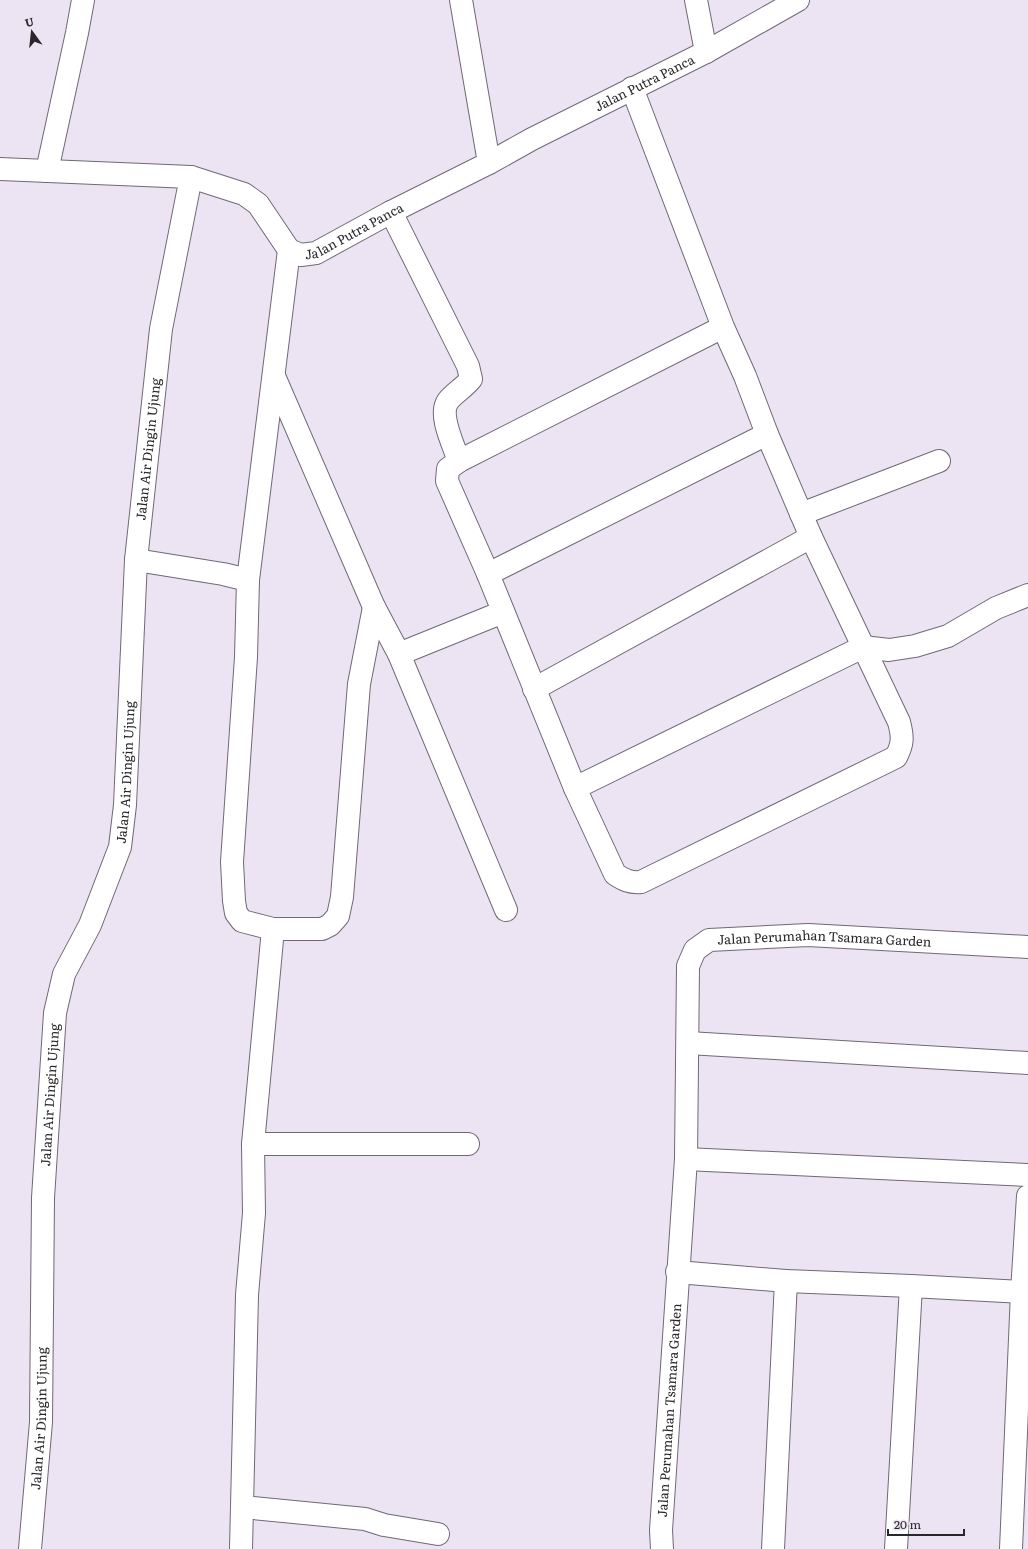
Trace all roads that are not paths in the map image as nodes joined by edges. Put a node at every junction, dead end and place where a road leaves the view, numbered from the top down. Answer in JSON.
{"nodes":[{"id":1,"x":82,"y":0,"type":"edge"},
{"id":2,"x":461,"y":0,"type":"edge"},
{"id":3,"x":696,"y":0,"type":"edge"},
{"id":4,"x":798,"y":0,"type":"edge"},
{"id":5,"x":706,"y":52,"type":"junction"},
{"id":6,"x":632,"y":88,"type":"junction"},
{"id":7,"x":489,"y":163,"type":"junction"},
{"id":8,"x":0,"y":170,"type":"edge"},
{"id":9,"x":47,"y":171,"type":"junction"},
{"id":10,"x":191,"y":177,"type":"junction"},
{"id":11,"x":391,"y":212,"type":"junction"},
{"id":12,"x":289,"y":250,"type":"junction"},
{"id":13,"x":723,"y":327,"type":"junction"},
{"id":14,"x":274,"y":376,"type":"junction"},
{"id":15,"x":767,"y":434,"type":"junction"},
{"id":16,"x":459,"y":461,"type":"junction"},
{"id":17,"x":939,"y":461,"type":"dead end"},
{"id":18,"x":801,"y":514,"type":"junction"},
{"id":19,"x":811,"y":537,"type":"junction"},
{"id":20,"x":136,"y":560,"type":"junction"},
{"id":21,"x":488,"y":574,"type":"junction"},
{"id":22,"x":248,"y":580,"type":"junction"},
{"id":23,"x":1028,"y":595,"type":"edge"},
{"id":24,"x":374,"y":607,"type":"junction"},
{"id":25,"x":503,"y":612,"type":"junction"},
{"id":26,"x":863,"y":647,"type":"junction"},
{"id":27,"x":399,"y":654,"type":"junction"},
{"id":28,"x":534,"y":689,"type":"junction"},
{"id":29,"x":575,"y":788,"type":"junction"},
{"id":30,"x":506,"y":910,"type":"dead end"},
{"id":31,"x":273,"y":929,"type":"junction"},
{"id":32,"x":1028,"y":947,"type":"edge"},
{"id":33,"x":688,"y":1043,"type":"junction"},
{"id":34,"x":1028,"y":1063,"type":"edge"},
{"id":35,"x":253,"y":1144,"type":"junction"},
{"id":36,"x":468,"y":1144,"type":"dead end"},
{"id":37,"x":686,"y":1159,"type":"junction"},
{"id":38,"x":1028,"y":1175,"type":"edge"},
{"id":39,"x":1028,"y":1196,"type":"edge"},
{"id":40,"x":677,"y":1272,"type":"junction"},
{"id":41,"x":786,"y":1281,"type":"junction"},
{"id":42,"x":911,"y":1286,"type":"junction"},
{"id":43,"x":1022,"y":1292,"type":"junction"},
{"id":44,"x":243,"y":1507,"type":"junction"},
{"id":45,"x":438,"y":1534,"type":"dead end"},
{"id":46,"x":30,"y":1549,"type":"edge"},
{"id":47,"x":240,"y":1549,"type":"edge"},
{"id":48,"x":662,"y":1549,"type":"edge"},
{"id":49,"x":773,"y":1549,"type":"edge"},
{"id":50,"x":896,"y":1549,"type":"edge"},
{"id":51,"x":1011,"y":1549,"type":"edge"}],
"edges":[{"from":1,"to":9,"type":"street"},
{"from":2,"to":7,"type":"street"},
{"from":3,"to":5,"type":"street"},
{"from":4,"to":5,"type":"street","name":"Jalan Putra Panca"},
{"from":5,"to":6,"type":"street","name":"Jalan Putra Panca"},
{"from":6,"to":7,"type":"street","name":"Jalan Putra Panca"},
{"from":6,"to":13,"type":"street"},
{"from":7,"to":11,"type":"street","name":"Jalan Putra Panca"},
{"from":8,"to":9,"type":"street"},
{"from":9,"to":10,"type":"street"},
{"from":10,"to":12,"type":"street","name":"Jalan Putra Panca"},
{"from":10,"to":20,"type":"street","name":"Jalan Air Dingin Ujung"},
{"from":11,"to":12,"type":"street","name":"Jalan Putra Panca"},
{"from":11,"to":16,"type":"street"},
{"from":12,"to":14,"type":"street"},
{"from":13,"to":15,"type":"street"},
{"from":13,"to":16,"type":"street"},
{"from":14,"to":22,"type":"street"},
{"from":14,"to":24,"type":"street"},
{"from":15,"to":18,"type":"street"},
{"from":15,"to":21,"type":"street"},
{"from":16,"to":21,"type":"street"},
{"from":17,"to":18,"type":"street"},
{"from":18,"to":19,"type":"street"},
{"from":19,"to":26,"type":"street"},
{"from":19,"to":28,"type":"street"},
{"from":20,"to":22,"type":"street"},
{"from":20,"to":46,"type":"street","name":"Jalan Air Dingin Ujung"},
{"from":21,"to":25,"type":"street"},
{"from":22,"to":31,"type":"street"},
{"from":23,"to":26,"type":"street"},
{"from":24,"to":27,"type":"street"},
{"from":24,"to":31,"type":"street"},
{"from":25,"to":27,"type":"street"},
{"from":25,"to":28,"type":"street"},
{"from":26,"to":29,"type":"street"},
{"from":26,"to":29,"type":"street"},
{"from":27,"to":30,"type":"street"},
{"from":28,"to":29,"type":"street"},
{"from":31,"to":35,"type":"street"},
{"from":32,"to":33,"type":"street","name":"Jalan Perumahan Tsamara Garden"},
{"from":33,"to":34,"type":"street"},
{"from":33,"to":37,"type":"street","name":"Jalan Perumahan Tsamara Garden"},
{"from":35,"to":36,"type":"street"},
{"from":35,"to":44,"type":"street"},
{"from":37,"to":38,"type":"street"},
{"from":37,"to":40,"type":"street","name":"Jalan Perumahan Tsamara Garden"},
{"from":39,"to":43,"type":"street"},
{"from":40,"to":41,"type":"street"},
{"from":40,"to":48,"type":"street","name":"Jalan Perumahan Tsamara Garden"},
{"from":41,"to":42,"type":"street"},
{"from":41,"to":49,"type":"street"},
{"from":42,"to":43,"type":"street"},
{"from":42,"to":50,"type":"street"},
{"from":43,"to":51,"type":"street"},
{"from":44,"to":45,"type":"street"},
{"from":44,"to":47,"type":"street"}]}
